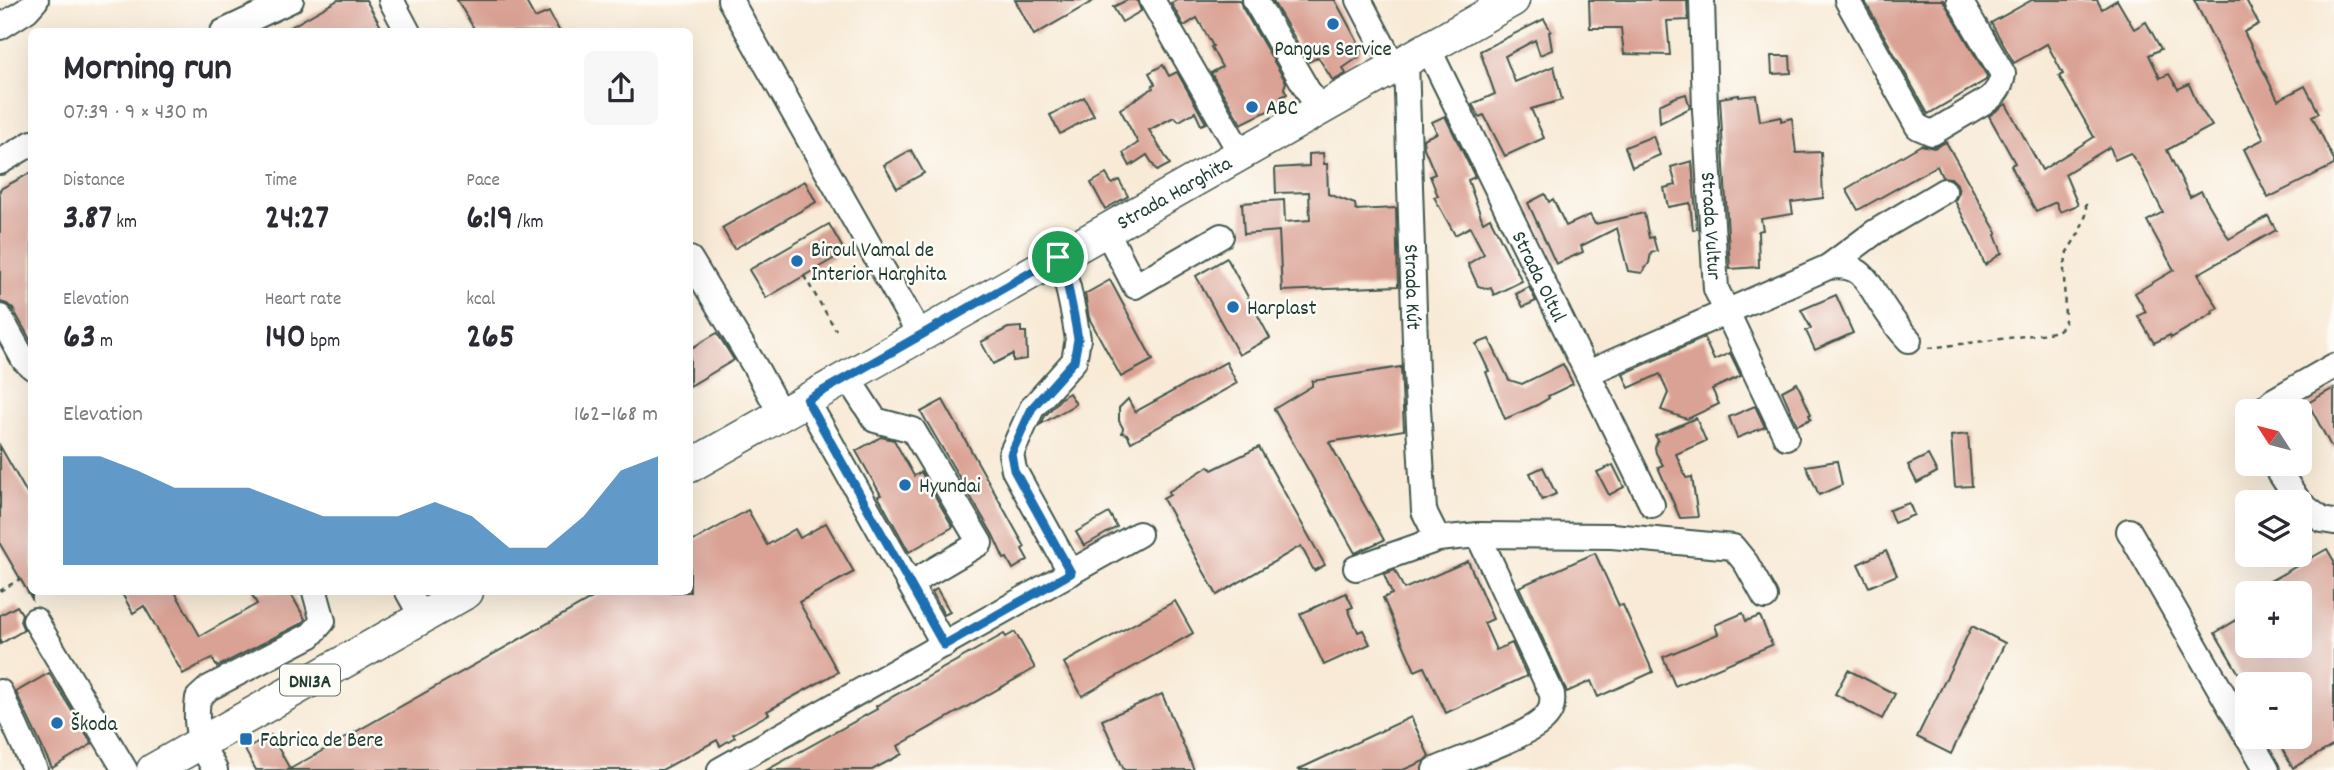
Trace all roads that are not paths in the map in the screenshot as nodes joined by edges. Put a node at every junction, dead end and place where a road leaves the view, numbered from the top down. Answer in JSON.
{"nodes":[{"id":1,"x":36,"y":0,"type":"edge"},
{"id":2,"x":291,"y":0,"type":"edge"},
{"id":3,"x":391,"y":0,"type":"edge"},
{"id":4,"x":730,"y":0,"type":"edge"},
{"id":5,"x":1152,"y":0,"type":"edge"},
{"id":6,"x":1255,"y":0,"type":"edge"},
{"id":7,"x":1359,"y":0,"type":"edge"},
{"id":8,"x":1513,"y":0,"type":"edge"},
{"id":9,"x":1702,"y":0,"type":"edge"},
{"id":10,"x":1847,"y":0,"type":"edge"},
{"id":11,"x":1959,"y":0,"type":"edge"},
{"id":12,"x":0,"y":27,"type":"edge"},
{"id":13,"x":232,"y":28,"type":"edge"},
{"id":14,"x":406,"y":28,"type":"edge"},
{"id":15,"x":1409,"y":59,"type":"junction"},
{"id":16,"x":1319,"y":110,"type":"junction"},
{"id":17,"x":28,"y":145,"type":"edge"},
{"id":18,"x":1241,"y":154,"type":"junction"},
{"id":19,"x":0,"y":162,"type":"edge"},
{"id":20,"x":1944,"y":191,"type":"dead end"},
{"id":21,"x":1105,"y":230,"type":"junction"},
{"id":22,"x":1221,"y":236,"type":"dead end"},
{"id":23,"x":1058,"y":257,"type":"junction"},
{"id":24,"x":693,"y":264,"type":"edge"},
{"id":25,"x":1828,"y":267,"type":"junction"},
{"id":26,"x":1725,"y":311,"type":"junction"},
{"id":27,"x":0,"y":317,"type":"edge"},
{"id":28,"x":920,"y":335,"type":"junction"},
{"id":29,"x":1909,"y":341,"type":"road end"},
{"id":30,"x":28,"y":364,"type":"edge"},
{"id":31,"x":2334,"y":366,"type":"edge"},
{"id":32,"x":1588,"y":373,"type":"junction"},
{"id":33,"x":847,"y":377,"type":"junction"},
{"id":34,"x":2276,"y":399,"type":"edge"},
{"id":35,"x":794,"y":407,"type":"junction"},
{"id":36,"x":1786,"y":437,"type":"dead end"},
{"id":37,"x":693,"y":464,"type":"edge"},
{"id":38,"x":1652,"y":505,"type":"dead end"},
{"id":39,"x":2312,"y":512,"type":"edge"},
{"id":40,"x":2334,"y":522,"type":"edge"},
{"id":41,"x":2129,"y":531,"type":"dead end"},
{"id":42,"x":1139,"y":534,"type":"dead end"},
{"id":43,"x":1478,"y":535,"type":"junction"},
{"id":44,"x":1427,"y":542,"type":"junction"},
{"id":45,"x":1356,"y":568,"type":"dead end"},
{"id":46,"x":1071,"y":573,"type":"junction"},
{"id":47,"x":910,"y":584,"type":"junction"},
{"id":48,"x":316,"y":595,"type":"edge"},
{"id":49,"x":454,"y":595,"type":"edge"},
{"id":50,"x":1765,"y":597,"type":"dead end"},
{"id":51,"x":415,"y":604,"type":"edge"},
{"id":52,"x":36,"y":620,"type":"dead end"},
{"id":53,"x":944,"y":645,"type":"junction"},
{"id":54,"x":0,"y":692,"type":"edge"},
{"id":55,"x":2235,"y":715,"type":"edge"},
{"id":56,"x":200,"y":743,"type":"junction"},
{"id":57,"x":2255,"y":749,"type":"edge"},
{"id":58,"x":34,"y":770,"type":"edge"},
{"id":59,"x":125,"y":770,"type":"edge"},
{"id":60,"x":153,"y":770,"type":"edge"},
{"id":61,"x":215,"y":770,"type":"edge"},
{"id":62,"x":720,"y":770,"type":"edge"},
{"id":63,"x":1435,"y":770,"type":"edge"},
{"id":64,"x":2267,"y":770,"type":"edge"}],
"edges":[{"from":1,"to":12,"type":"street"},
{"from":2,"to":13,"type":"street"},
{"from":3,"to":14,"type":"street"},
{"from":4,"to":28,"type":"street"},
{"from":5,"to":18,"type":"street"},
{"from":6,"to":16,"type":"street"},
{"from":7,"to":15,"type":"street","name":"Strada Oltul"},
{"from":8,"to":15,"type":"main road","name":"Strada Harghita"},
{"from":9,"to":26,"type":"street","name":"Strada Vultur"},
{"from":10,"to":11,"type":"street"},
{"from":15,"to":16,"type":"main road","name":"Strada Harghita"},
{"from":15,"to":32,"type":"street","name":"Strada Oltul"},
{"from":15,"to":44,"type":"street","name":"Strada Kút"},
{"from":16,"to":18,"type":"main road","name":"Strada Harghita"},
{"from":17,"to":19,"type":"street"},
{"from":18,"to":21,"type":"main road","name":"Strada Harghita"},
{"from":20,"to":25,"type":"street"},
{"from":21,"to":22,"type":"street"},
{"from":21,"to":23,"type":"main road","name":"Strada Harghita"},
{"from":23,"to":28,"type":"main road","name":"Strada Harghita"},
{"from":23,"to":46,"type":"street"},
{"from":24,"to":35,"type":"street"},
{"from":25,"to":26,"type":"street"},
{"from":25,"to":29,"type":"street"},
{"from":26,"to":32,"type":"street"},
{"from":26,"to":36,"type":"street","name":"Strada Vultur"},
{"from":27,"to":30,"type":"street"},
{"from":28,"to":33,"type":"main road","name":"Strada Harghita"},
{"from":31,"to":34,"type":"street"},
{"from":32,"to":38,"type":"street","name":"Strada Oltul"},
{"from":33,"to":35,"type":"main road","name":"Strada Harghita"},
{"from":33,"to":47,"type":"street"},
{"from":35,"to":37,"type":"main road","name":"Strada Harghita"},
{"from":35,"to":47,"type":"street"},
{"from":39,"to":40,"type":"street"},
{"from":41,"to":55,"type":"street"},
{"from":42,"to":46,"type":"street"},
{"from":43,"to":44,"type":"street"},
{"from":43,"to":50,"type":"street"},
{"from":43,"to":63,"type":"street"},
{"from":44,"to":45,"type":"street"},
{"from":46,"to":53,"type":"street"},
{"from":47,"to":53,"type":"street"},
{"from":48,"to":56,"type":"street"},
{"from":49,"to":51,"type":"main road","number":"DN13A"},
{"from":51,"to":56,"type":"main road","number":"DN13A"},
{"from":52,"to":59,"type":"street"},
{"from":53,"to":62,"type":"street"},
{"from":54,"to":58,"type":"street"},
{"from":56,"to":60,"type":"main road","number":"DN13A"},
{"from":56,"to":61,"type":"street"},
{"from":57,"to":64,"type":"street"}]}
